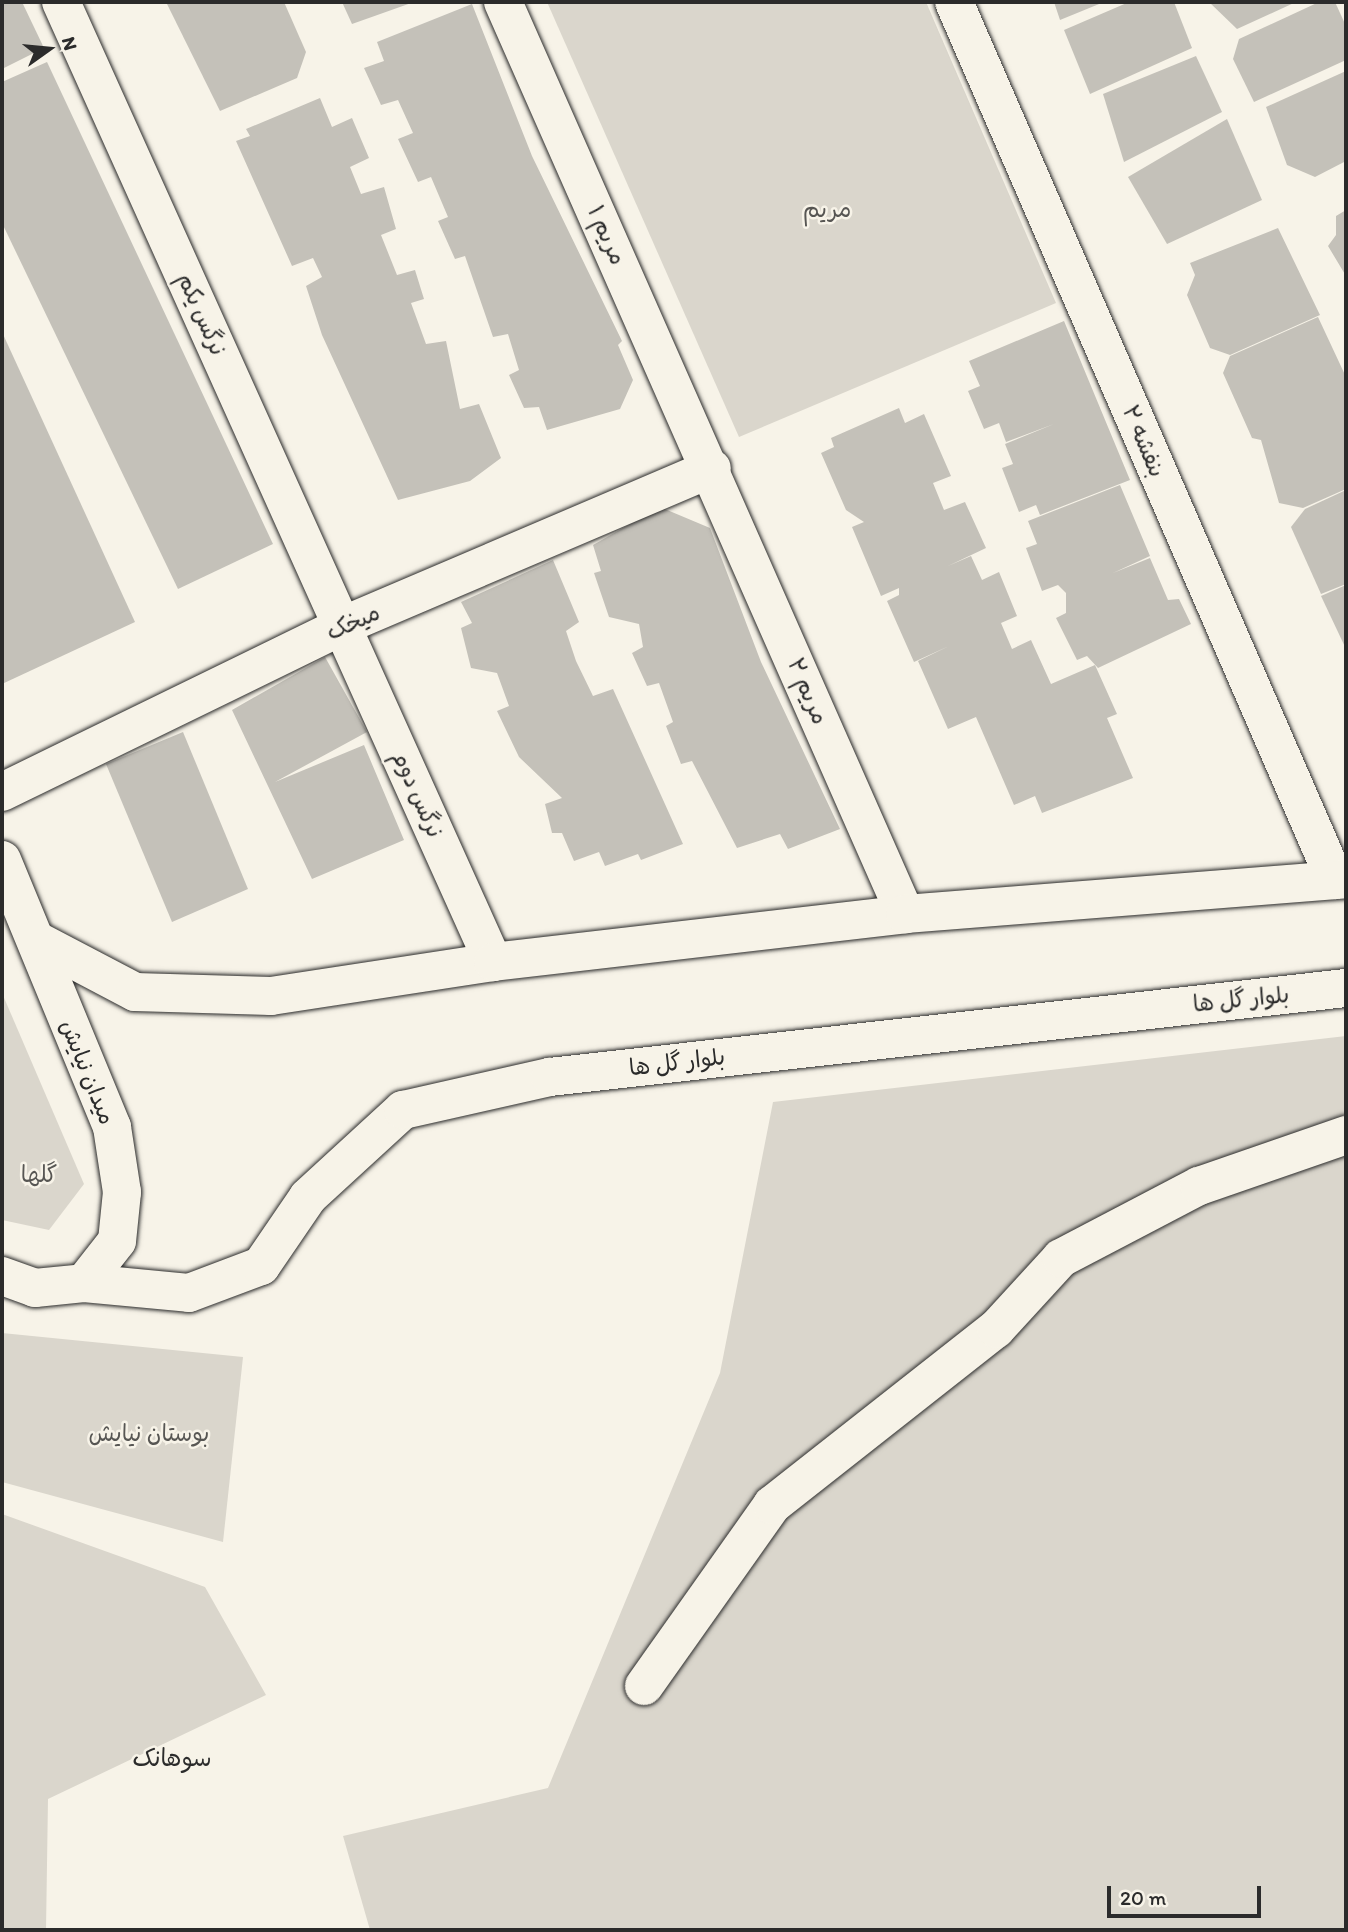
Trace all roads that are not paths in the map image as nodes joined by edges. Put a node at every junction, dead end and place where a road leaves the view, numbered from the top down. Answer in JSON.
{"nodes":[{"id":1,"x":61,"y":2,"type":"edge"},
{"id":2,"x":503,"y":2,"type":"edge"},
{"id":3,"x":954,"y":2,"type":"edge"},
{"id":4,"x":712,"y":468,"type":"junction"},
{"id":5,"x":342,"y":626,"type":"junction"},
{"id":6,"x":2,"y":792,"type":"edge"},
{"id":7,"x":2,"y":860,"type":"edge"},
{"id":8,"x":1340,"y":879,"type":"edge"},
{"id":9,"x":905,"y":915,"type":"junction"},
{"id":10,"x":36,"y":940,"type":"junction"},
{"id":11,"x":493,"y":962,"type":"junction"},
{"id":12,"x":1346,"y":988,"type":"edge"},
{"id":13,"x":1346,"y":1135,"type":"edge"},
{"id":14,"x":2,"y":1276,"type":"edge"},
{"id":15,"x":85,"y":1283,"type":"junction"},
{"id":16,"x":644,"y":1686,"type":"dead end"}],
"edges":[{"from":1,"to":5,"type":"street","name":"نرگس یکم"},
{"from":2,"to":4,"type":"street","name":"مریم ۱"},
{"from":3,"to":8,"type":"street","name":"بنفشه ۲"},
{"from":4,"to":5,"type":"street","name":"میخک"},
{"from":4,"to":9,"type":"street","name":"مریم ۲"},
{"from":5,"to":6,"type":"street","name":"میخک"},
{"from":5,"to":11,"type":"street","name":"نرگس دوم"},
{"from":7,"to":10,"type":"street","name":"میدان نیایش"},
{"from":8,"to":9,"type":"street"},
{"from":9,"to":11,"type":"street"},
{"from":10,"to":11,"type":"street"},
{"from":10,"to":15,"type":"street","name":"میدان نیایش"},
{"from":12,"to":15,"type":"street","name":"بلوار گل ها"},
{"from":13,"to":16,"type":"street"},
{"from":14,"to":15,"type":"street"}]}
